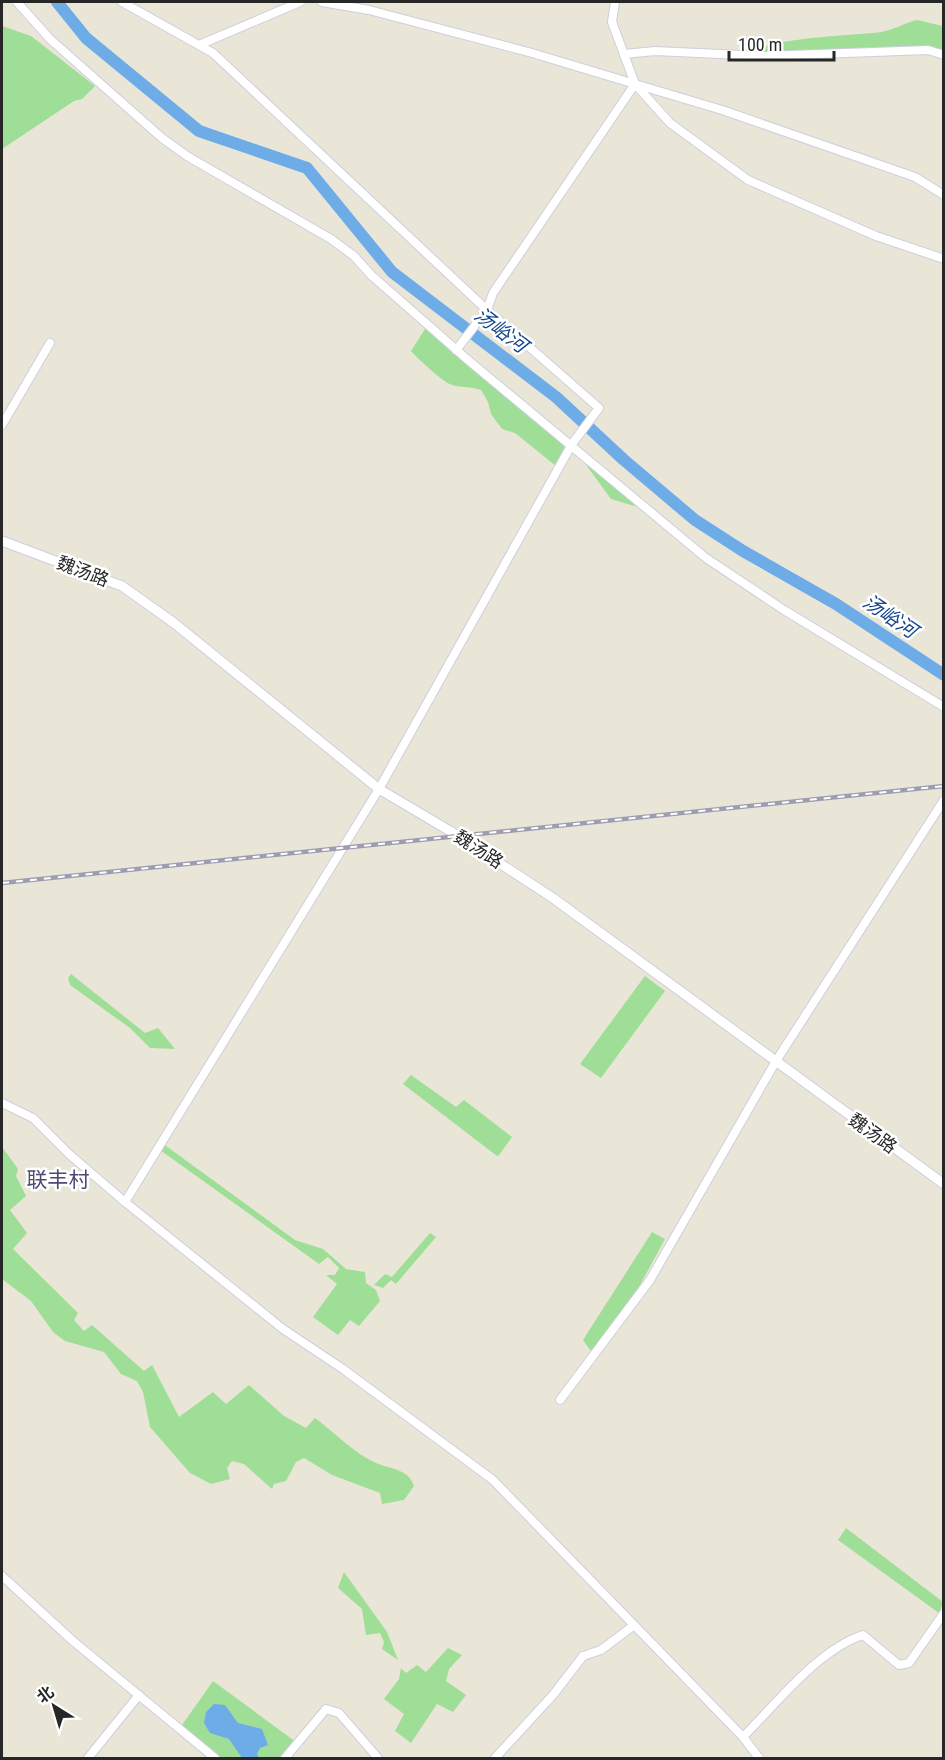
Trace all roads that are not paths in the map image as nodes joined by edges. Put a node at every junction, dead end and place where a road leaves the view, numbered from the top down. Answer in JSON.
{"nodes":[{"id":1,"x":17,"y":2,"type":"edge"},
{"id":2,"x":122,"y":2,"type":"edge"},
{"id":3,"x":300,"y":2,"type":"edge"},
{"id":4,"x":322,"y":2,"type":"edge"},
{"id":5,"x":615,"y":2,"type":"edge"},
{"id":6,"x":199,"y":45,"type":"junction"},
{"id":7,"x":624,"y":54,"type":"junction"},
{"id":8,"x":944,"y":55,"type":"edge"},
{"id":9,"x":635,"y":84,"type":"junction"},
{"id":10,"x":944,"y":195,"type":"edge"},
{"id":11,"x":944,"y":260,"type":"edge"},
{"id":12,"x":487,"y":310,"type":"junction"},
{"id":13,"x":50,"y":343,"type":"dead end"},
{"id":14,"x":456,"y":350,"type":"junction"},
{"id":15,"x":2,"y":425,"type":"edge"},
{"id":16,"x":574,"y":440,"type":"junction"},
{"id":17,"x":2,"y":541,"type":"edge"},
{"id":18,"x":944,"y":707,"type":"edge"},
{"id":19,"x":379,"y":789,"type":"junction"},
{"id":20,"x":944,"y":801,"type":"edge"},
{"id":21,"x":776,"y":1061,"type":"junction"},
{"id":22,"x":2,"y":1103,"type":"edge"},
{"id":23,"x":944,"y":1184,"type":"edge"},
{"id":24,"x":125,"y":1202,"type":"junction"},
{"id":25,"x":560,"y":1400,"type":"dead end"},
{"id":26,"x":2,"y":1576,"type":"edge"},
{"id":27,"x":944,"y":1613,"type":"edge"},
{"id":28,"x":633,"y":1626,"type":"junction"},
{"id":29,"x":139,"y":1695,"type":"junction"},
{"id":30,"x":743,"y":1737,"type":"junction"},
{"id":31,"x":88,"y":1758,"type":"edge"},
{"id":32,"x":215,"y":1758,"type":"edge"},
{"id":33,"x":285,"y":1758,"type":"edge"},
{"id":34,"x":378,"y":1758,"type":"edge"},
{"id":35,"x":495,"y":1758,"type":"edge"},
{"id":36,"x":759,"y":1758,"type":"edge"}],
"edges":[{"from":1,"to":14,"type":"street"},
{"from":2,"to":6,"type":"street"},
{"from":3,"to":6,"type":"street"},
{"from":4,"to":9,"type":"street"},
{"from":5,"to":7,"type":"street"},
{"from":6,"to":12,"type":"street"},
{"from":7,"to":8,"type":"street"},
{"from":7,"to":9,"type":"street"},
{"from":9,"to":10,"type":"street"},
{"from":9,"to":11,"type":"street"},
{"from":9,"to":12,"type":"street"},
{"from":12,"to":14,"type":"street"},
{"from":12,"to":16,"type":"street"},
{"from":13,"to":15,"type":"street"},
{"from":14,"to":16,"type":"street"},
{"from":16,"to":18,"type":"street"},
{"from":16,"to":19,"type":"street"},
{"from":17,"to":19,"type":"street","name":"魏汤路"},
{"from":19,"to":21,"type":"street","name":"魏汤路"},
{"from":19,"to":24,"type":"street"},
{"from":20,"to":21,"type":"street"},
{"from":21,"to":23,"type":"street","name":"魏汤路"},
{"from":21,"to":25,"type":"street"},
{"from":22,"to":24,"type":"street"},
{"from":24,"to":28,"type":"street"},
{"from":26,"to":29,"type":"street"},
{"from":27,"to":30,"type":"street"},
{"from":28,"to":30,"type":"street"},
{"from":28,"to":35,"type":"street"},
{"from":29,"to":31,"type":"street"},
{"from":29,"to":32,"type":"street"},
{"from":30,"to":36,"type":"street"},
{"from":33,"to":34,"type":"street"}]}
